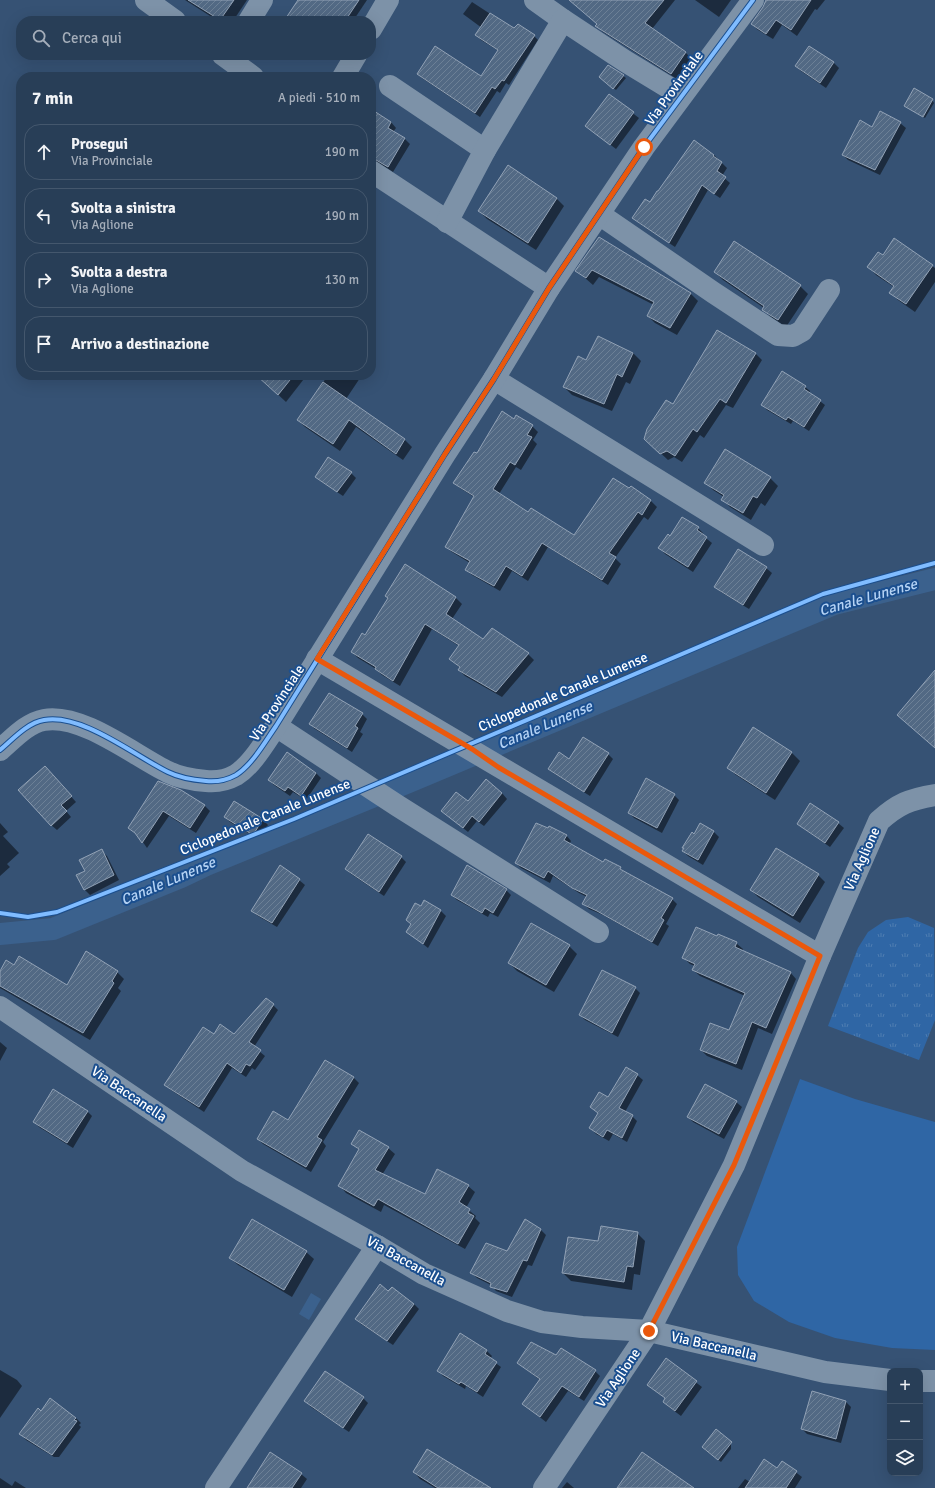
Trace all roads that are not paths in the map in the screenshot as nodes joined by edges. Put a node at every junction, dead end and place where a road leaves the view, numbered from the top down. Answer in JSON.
{"nodes":[{"id":1,"x":146,"y":0,"type":"edge"},
{"id":2,"x":262,"y":0,"type":"edge"},
{"id":3,"x":388,"y":0,"type":"edge"},
{"id":4,"x":535,"y":0,"type":"edge"},
{"id":5,"x":753,"y":0,"type":"edge"},
{"id":6,"x":168,"y":16,"type":"edge"},
{"id":7,"x":252,"y":16,"type":"edge"},
{"id":8,"x":376,"y":20,"type":"edge"},
{"id":9,"x":563,"y":20,"type":"junction"},
{"id":10,"x":231,"y":60,"type":"edge"},
{"id":11,"x":353,"y":60,"type":"edge"},
{"id":12,"x":247,"y":72,"type":"edge"},
{"id":13,"x":346,"y":72,"type":"edge"},
{"id":14,"x":390,"y":86,"type":"dead end"},
{"id":15,"x":682,"y":95,"type":"junction"},
{"id":16,"x":485,"y":150,"type":"junction"},
{"id":17,"x":376,"y":174,"type":"edge"},
{"id":18,"x":599,"y":214,"type":"junction"},
{"id":19,"x":447,"y":222,"type":"junction"},
{"id":20,"x":549,"y":288,"type":"junction"},
{"id":21,"x":829,"y":290,"type":"dead end"},
{"id":22,"x":494,"y":379,"type":"junction"},
{"id":23,"x":763,"y":545,"type":"dead end"},
{"id":24,"x":317,"y":659,"type":"junction"},
{"id":25,"x":276,"y":726,"type":"junction"},
{"id":26,"x":0,"y":750,"type":"edge"},
{"id":27,"x":935,"y":795,"type":"edge"},
{"id":28,"x":598,"y":932,"type":"dead end"},
{"id":29,"x":820,"y":956,"type":"junction"},
{"id":30,"x":0,"y":1007,"type":"edge"},
{"id":31,"x":377,"y":1246,"type":"junction"},
{"id":32,"x":649,"y":1331,"type":"junction"},
{"id":33,"x":887,"y":1380,"type":"edge"},
{"id":34,"x":923,"y":1381,"type":"edge"},
{"id":35,"x":935,"y":1381,"type":"edge"},
{"id":36,"x":216,"y":1488,"type":"edge"},
{"id":37,"x":544,"y":1488,"type":"edge"}],
"edges":[{"from":1,"to":6,"type":"street"},
{"from":2,"to":7,"type":"street"},
{"from":3,"to":8,"type":"street"},
{"from":4,"to":9,"type":"street"},
{"from":5,"to":15,"type":"street","name":"Via Provinciale"},
{"from":9,"to":15,"type":"street"},
{"from":9,"to":16,"type":"street"},
{"from":10,"to":12,"type":"street"},
{"from":11,"to":13,"type":"street"},
{"from":14,"to":16,"type":"street"},
{"from":15,"to":18,"type":"street","name":"Via Provinciale"},
{"from":16,"to":19,"type":"street"},
{"from":17,"to":19,"type":"street"},
{"from":18,"to":20,"type":"street","name":"Via Provinciale"},
{"from":18,"to":21,"type":"street"},
{"from":19,"to":20,"type":"street"},
{"from":20,"to":22,"type":"street","name":"Via Provinciale"},
{"from":22,"to":23,"type":"street"},
{"from":22,"to":24,"type":"street","name":"Via Provinciale"},
{"from":24,"to":25,"type":"street","name":"Via Provinciale"},
{"from":24,"to":29,"type":"street"},
{"from":25,"to":26,"type":"street","name":"Via Provinciale"},
{"from":25,"to":28,"type":"street"},
{"from":27,"to":29,"type":"street","name":"Via Aglione"},
{"from":29,"to":32,"type":"street","name":"Via Aglione"},
{"from":30,"to":31,"type":"street","name":"Via Baccanella"},
{"from":31,"to":32,"type":"street","name":"Via Baccanella"},
{"from":31,"to":36,"type":"street"},
{"from":32,"to":33,"type":"street","name":"Via Baccanella"},
{"from":32,"to":37,"type":"street","name":"Via Aglione"},
{"from":34,"to":35,"type":"street"}]}
